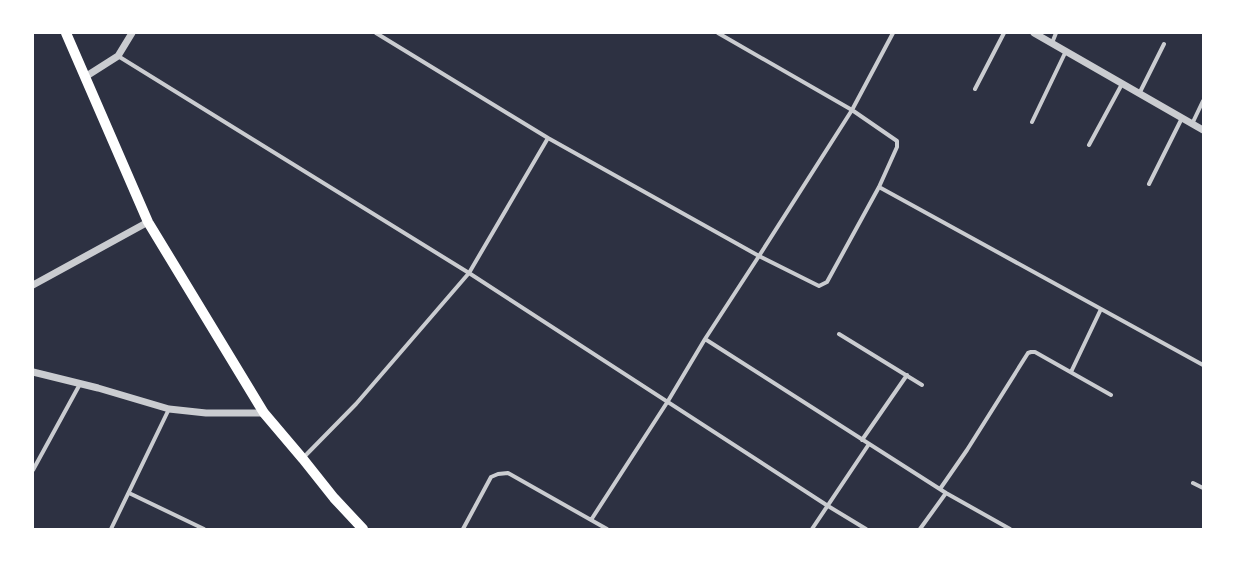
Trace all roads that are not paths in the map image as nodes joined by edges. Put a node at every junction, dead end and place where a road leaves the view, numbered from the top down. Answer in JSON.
{"nodes":[{"id":1,"x":66,"y":33,"type":"edge"},
{"id":2,"x":132,"y":33,"type":"edge"},
{"id":3,"x":376,"y":33,"type":"edge"},
{"id":4,"x":718,"y":33,"type":"edge"},
{"id":5,"x":893,"y":33,"type":"edge"},
{"id":6,"x":1004,"y":33,"type":"edge"},
{"id":7,"x":1034,"y":33,"type":"edge"},
{"id":8,"x":1056,"y":33,"type":"edge"},
{"id":9,"x":1052,"y":43,"type":"junction"},
{"id":10,"x":1164,"y":44,"type":"dead end"},
{"id":11,"x":1066,"y":51,"type":"junction"},
{"id":12,"x":118,"y":56,"type":"junction"},
{"id":13,"x":85,"y":77,"type":"junction"},
{"id":14,"x":1122,"y":84,"type":"junction"},
{"id":15,"x":975,"y":89,"type":"dead end"},
{"id":16,"x":1139,"y":94,"type":"junction"},
{"id":17,"x":1203,"y":101,"type":"edge"},
{"id":18,"x":852,"y":110,"type":"junction"},
{"id":19,"x":1182,"y":118,"type":"junction"},
{"id":20,"x":1032,"y":122,"type":"dead end"},
{"id":21,"x":1192,"y":124,"type":"junction"},
{"id":22,"x":1203,"y":130,"type":"edge"},
{"id":23,"x":548,"y":138,"type":"junction"},
{"id":24,"x":1089,"y":145,"type":"dead end"},
{"id":25,"x":1149,"y":184,"type":"dead end"},
{"id":26,"x":879,"y":187,"type":"junction"},
{"id":27,"x":148,"y":222,"type":"junction"},
{"id":28,"x":759,"y":256,"type":"junction"},
{"id":29,"x":469,"y":273,"type":"junction"},
{"id":30,"x":33,"y":285,"type":"edge"},
{"id":31,"x":1101,"y":309,"type":"junction"},
{"id":32,"x":839,"y":334,"type":"dead end"},
{"id":33,"x":705,"y":339,"type":"junction"},
{"id":34,"x":1203,"y":365,"type":"edge"},
{"id":35,"x":33,"y":372,"type":"edge"},
{"id":36,"x":1071,"y":372,"type":"junction"},
{"id":37,"x":907,"y":375,"type":"junction"},
{"id":38,"x":80,"y":384,"type":"junction"},
{"id":39,"x":922,"y":384,"type":"dead end"},
{"id":40,"x":1111,"y":395,"type":"dead end"},
{"id":41,"x":668,"y":401,"type":"junction"},
{"id":42,"x":169,"y":408,"type":"junction"},
{"id":43,"x":264,"y":413,"type":"junction"},
{"id":44,"x":862,"y":440,"type":"junction"},
{"id":45,"x":869,"y":444,"type":"junction"},
{"id":46,"x":303,"y":459,"type":"junction"},
{"id":47,"x":33,"y":470,"type":"edge"},
{"id":48,"x":1193,"y":483,"type":"dead end"},
{"id":49,"x":1203,"y":488,"type":"edge"},
{"id":50,"x":940,"y":489,"type":"junction"},
{"id":51,"x":129,"y":493,"type":"junction"},
{"id":52,"x":946,"y":493,"type":"junction"},
{"id":53,"x":828,"y":506,"type":"junction"},
{"id":54,"x":591,"y":520,"type":"junction"},
{"id":55,"x":111,"y":529,"type":"edge"},
{"id":56,"x":204,"y":529,"type":"edge"},
{"id":57,"x":363,"y":529,"type":"edge"},
{"id":58,"x":463,"y":529,"type":"edge"},
{"id":59,"x":607,"y":529,"type":"edge"},
{"id":60,"x":812,"y":529,"type":"edge"},
{"id":61,"x":866,"y":529,"type":"edge"},
{"id":62,"x":920,"y":529,"type":"edge"},
{"id":63,"x":1010,"y":529,"type":"edge"}],
"edges":[{"from":1,"to":13,"type":"main road"},
{"from":2,"to":12,"type":"street"},
{"from":3,"to":23,"type":"street"},
{"from":4,"to":18,"type":"street"},
{"from":5,"to":18,"type":"street"},
{"from":6,"to":15,"type":"street"},
{"from":7,"to":9,"type":"street"},
{"from":8,"to":9,"type":"street"},
{"from":9,"to":11,"type":"street"},
{"from":10,"to":16,"type":"street"},
{"from":11,"to":14,"type":"street"},
{"from":11,"to":20,"type":"street"},
{"from":12,"to":13,"type":"street"},
{"from":12,"to":29,"type":"street"},
{"from":13,"to":27,"type":"main road"},
{"from":14,"to":16,"type":"street"},
{"from":14,"to":24,"type":"street"},
{"from":16,"to":19,"type":"street"},
{"from":17,"to":21,"type":"street"},
{"from":18,"to":26,"type":"street"},
{"from":18,"to":28,"type":"street"},
{"from":19,"to":21,"type":"street"},
{"from":19,"to":25,"type":"street"},
{"from":21,"to":22,"type":"street"},
{"from":23,"to":28,"type":"street"},
{"from":23,"to":29,"type":"street"},
{"from":26,"to":28,"type":"street"},
{"from":26,"to":31,"type":"street"},
{"from":27,"to":30,"type":"street"},
{"from":27,"to":43,"type":"main road"},
{"from":28,"to":33,"type":"street"},
{"from":29,"to":41,"type":"street"},
{"from":29,"to":46,"type":"street"},
{"from":31,"to":34,"type":"street"},
{"from":31,"to":36,"type":"street"},
{"from":32,"to":37,"type":"street"},
{"from":33,"to":41,"type":"street"},
{"from":33,"to":44,"type":"street"},
{"from":35,"to":38,"type":"street"},
{"from":36,"to":40,"type":"street"},
{"from":36,"to":50,"type":"street"},
{"from":37,"to":39,"type":"street"},
{"from":37,"to":44,"type":"street"},
{"from":38,"to":42,"type":"street"},
{"from":38,"to":47,"type":"street"},
{"from":41,"to":53,"type":"street"},
{"from":41,"to":54,"type":"street"},
{"from":42,"to":43,"type":"street"},
{"from":42,"to":51,"type":"street"},
{"from":43,"to":46,"type":"main road"},
{"from":44,"to":45,"type":"street"},
{"from":45,"to":50,"type":"street"},
{"from":45,"to":53,"type":"street"},
{"from":46,"to":57,"type":"main road"},
{"from":48,"to":49,"type":"street"},
{"from":50,"to":52,"type":"street"},
{"from":51,"to":55,"type":"street"},
{"from":51,"to":56,"type":"street"},
{"from":52,"to":62,"type":"street"},
{"from":52,"to":63,"type":"street"},
{"from":53,"to":60,"type":"street"},
{"from":53,"to":61,"type":"street"},
{"from":54,"to":58,"type":"street"},
{"from":54,"to":59,"type":"street"}]}
